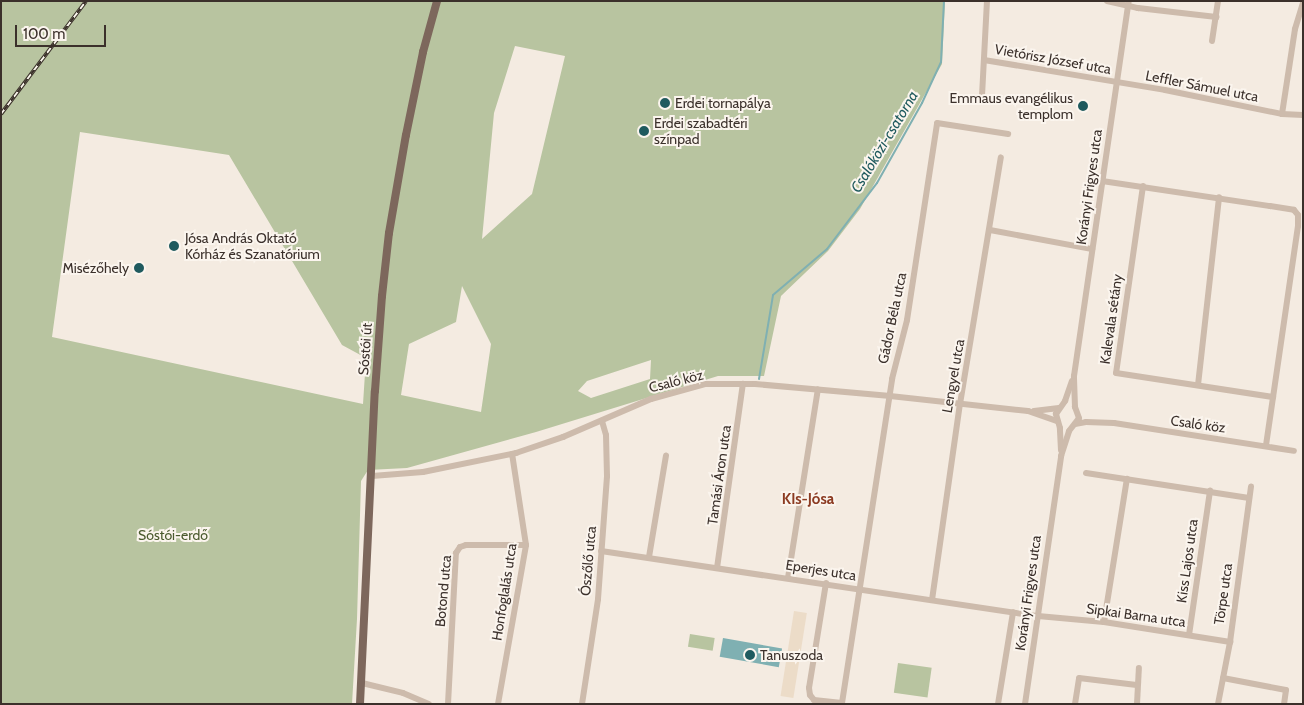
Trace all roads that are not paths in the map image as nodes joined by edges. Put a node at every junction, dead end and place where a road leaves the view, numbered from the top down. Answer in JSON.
{"nodes":[{"id":1,"x":437,"y":1,"type":"edge"},
{"id":2,"x":988,"y":1,"type":"edge"},
{"id":3,"x":1107,"y":1,"type":"edge"},
{"id":4,"x":1218,"y":1,"type":"edge"},
{"id":5,"x":1303,"y":3,"type":"edge"},
{"id":6,"x":1129,"y":4,"type":"edge"},
{"id":7,"x":1216,"y":17,"type":"junction"},
{"id":8,"x":1212,"y":41,"type":"dead end"},
{"id":9,"x":984,"y":60,"type":"junction"},
{"id":10,"x":1117,"y":83,"type":"junction"},
{"id":11,"x":982,"y":96,"type":"dead end"},
{"id":12,"x":1282,"y":114,"type":"junction"},
{"id":13,"x":1303,"y":115,"type":"edge"},
{"id":14,"x":1008,"y":134,"type":"dead end"},
{"id":15,"x":1001,"y":157,"type":"dead end"},
{"id":16,"x":1102,"y":181,"type":"junction"},
{"id":17,"x":1142,"y":186,"type":"junction"},
{"id":18,"x":1219,"y":197,"type":"junction"},
{"id":19,"x":990,"y":230,"type":"junction"},
{"id":20,"x":1092,"y":249,"type":"junction"},
{"id":21,"x":1074,"y":376,"type":"junction"},
{"id":22,"x":743,"y":384,"type":"junction"},
{"id":23,"x":1198,"y":386,"type":"junction"},
{"id":24,"x":818,"y":389,"type":"junction"},
{"id":25,"x":890,"y":396,"type":"junction"},
{"id":26,"x":1273,"y":397,"type":"junction"},
{"id":27,"x":960,"y":404,"type":"junction"},
{"id":28,"x":1060,"y":407,"type":"junction"},
{"id":29,"x":1077,"y":410,"type":"junction"},
{"id":30,"x":1028,"y":411,"type":"junction"},
{"id":31,"x":602,"y":421,"type":"junction"},
{"id":32,"x":1058,"y":422,"type":"junction"},
{"id":33,"x":1097,"y":422,"type":"junction"},
{"id":34,"x":1074,"y":425,"type":"junction"},
{"id":35,"x":1266,"y":446,"type":"junction"},
{"id":36,"x":1294,"y":451,"type":"dead end"},
{"id":37,"x":512,"y":454,"type":"junction"},
{"id":38,"x":666,"y":455,"type":"dead end"},
{"id":39,"x":1061,"y":456,"type":"junction"},
{"id":40,"x":1086,"y":473,"type":"dead end"},
{"id":41,"x":372,"y":476,"type":"junction"},
{"id":42,"x":1127,"y":480,"type":"junction"},
{"id":43,"x":1251,"y":486,"type":"dead end"},
{"id":44,"x":1210,"y":492,"type":"junction"},
{"id":45,"x":1250,"y":498,"type":"junction"},
{"id":46,"x":526,"y":545,"type":"junction"},
{"id":47,"x":601,"y":551,"type":"junction"},
{"id":48,"x":649,"y":558,"type":"junction"},
{"id":49,"x":717,"y":568,"type":"junction"},
{"id":50,"x":788,"y":578,"type":"junction"},
{"id":51,"x":826,"y":583,"type":"junction"},
{"id":52,"x":861,"y":589,"type":"junction"},
{"id":53,"x":932,"y":600,"type":"junction"},
{"id":54,"x":1012,"y":612,"type":"junction"},
{"id":55,"x":1038,"y":616,"type":"junction"},
{"id":56,"x":1104,"y":622,"type":"junction"},
{"id":57,"x":1189,"y":635,"type":"junction"},
{"id":58,"x":1230,"y":642,"type":"junction"},
{"id":59,"x":1139,"y":668,"type":"dead end"},
{"id":60,"x":1223,"y":678,"type":"junction"},
{"id":61,"x":362,"y":683,"type":"junction"},
{"id":62,"x":1137,"y":685,"type":"junction"},
{"id":63,"x":360,"y":704,"type":"edge"},
{"id":64,"x":429,"y":704,"type":"edge"},
{"id":65,"x":448,"y":704,"type":"edge"},
{"id":66,"x":498,"y":704,"type":"edge"},
{"id":67,"x":582,"y":704,"type":"edge"},
{"id":68,"x":998,"y":704,"type":"edge"},
{"id":69,"x":1025,"y":704,"type":"edge"},
{"id":70,"x":1076,"y":704,"type":"edge"},
{"id":71,"x":1137,"y":704,"type":"edge"},
{"id":72,"x":1218,"y":704,"type":"edge"},
{"id":73,"x":1284,"y":704,"type":"edge"}],
"edges":[{"from":1,"to":41,"type":"main road","name":"Sóstói út"},
{"from":2,"to":9,"type":"street","name":"Vietórisz József utca"},
{"from":3,"to":6,"type":"street"},
{"from":4,"to":7,"type":"street"},
{"from":5,"to":12,"type":"street"},
{"from":6,"to":7,"type":"street"},
{"from":6,"to":10,"type":"street","name":"Korányi Frigyes utca"},
{"from":7,"to":8,"type":"street"},
{"from":9,"to":10,"type":"street","name":"Vietórisz József utca"},
{"from":9,"to":11,"type":"street","name":"Vietórisz József utca"},
{"from":10,"to":12,"type":"street","name":"Leffler Sámuel utca"},
{"from":10,"to":16,"type":"street","name":"Korányi Frigyes utca"},
{"from":12,"to":13,"type":"street","name":"Leffler Sámuel utca"},
{"from":14,"to":25,"type":"street","name":"Gádor Béla utca"},
{"from":15,"to":19,"type":"street","name":"Lengyel utca"},
{"from":16,"to":17,"type":"street"},
{"from":16,"to":20,"type":"street","name":"Korányi Frigyes utca"},
{"from":17,"to":18,"type":"street"},
{"from":17,"to":23,"type":"street","name":"Kalevala sétány"},
{"from":18,"to":23,"type":"street"},
{"from":18,"to":26,"type":"street"},
{"from":19,"to":20,"type":"street"},
{"from":19,"to":27,"type":"street","name":"Lengyel utca"},
{"from":20,"to":21,"type":"street","name":"Korányi Frigyes utca"},
{"from":21,"to":28,"type":"street","name":"Korányi Frigyes utca"},
{"from":21,"to":29,"type":"street","name":"Korányi Frigyes utca"},
{"from":22,"to":24,"type":"street","name":"Csaló köz"},
{"from":22,"to":31,"type":"street","name":"Csaló köz"},
{"from":22,"to":49,"type":"street","name":"Tamási Áron utca"},
{"from":23,"to":26,"type":"street","name":"Kalevala sétány"},
{"from":24,"to":25,"type":"street","name":"Csaló köz"},
{"from":24,"to":50,"type":"street"},
{"from":25,"to":27,"type":"street","name":"Csaló köz"},
{"from":25,"to":52,"type":"street","name":"Gádor Béla utca"},
{"from":26,"to":35,"type":"street"},
{"from":27,"to":30,"type":"street","name":"Csaló köz"},
{"from":27,"to":53,"type":"street","name":"Lengyel utca"},
{"from":28,"to":29,"type":"street"},
{"from":28,"to":30,"type":"street","name":"Csaló köz"},
{"from":28,"to":32,"type":"street","name":"Korányi Frigyes utca"},
{"from":29,"to":33,"type":"street","name":"Csaló köz"},
{"from":29,"to":34,"type":"street","name":"Korányi Frigyes utca"},
{"from":30,"to":32,"type":"street","name":"Csaló köz"},
{"from":31,"to":37,"type":"street","name":"Csaló köz"},
{"from":31,"to":47,"type":"street","name":"Ószőlő utca"},
{"from":32,"to":34,"type":"street"},
{"from":32,"to":39,"type":"street","name":"Korányi Frigyes utca"},
{"from":33,"to":34,"type":"street","name":"Csaló köz"},
{"from":33,"to":35,"type":"street","name":"Csaló köz"},
{"from":34,"to":39,"type":"street","name":"Korányi Frigyes utca"},
{"from":35,"to":36,"type":"street","name":"Csaló köz"},
{"from":37,"to":41,"type":"street","name":"Csaló köz"},
{"from":37,"to":46,"type":"street","name":"Honfoglalás utca"},
{"from":38,"to":48,"type":"street"},
{"from":39,"to":55,"type":"street","name":"Korányi Frigyes utca"},
{"from":40,"to":42,"type":"street"},
{"from":41,"to":61,"type":"main road","name":"Sóstói út"},
{"from":42,"to":44,"type":"street"},
{"from":42,"to":56,"type":"street"},
{"from":43,"to":45,"type":"street","name":"Törpe utca"},
{"from":44,"to":45,"type":"street"},
{"from":44,"to":57,"type":"street","name":"Kiss Lajos utca"},
{"from":45,"to":58,"type":"street","name":"Törpe utca"},
{"from":46,"to":65,"type":"street","name":"Botond utca"},
{"from":46,"to":66,"type":"street","name":"Honfoglalás utca"},
{"from":47,"to":48,"type":"street","name":"Eperjes utca"},
{"from":47,"to":67,"type":"street","name":"Ószőlő utca"},
{"from":48,"to":49,"type":"street","name":"Eperjes utca"},
{"from":49,"to":50,"type":"street","name":"Eperjes utca"},
{"from":50,"to":51,"type":"street","name":"Eperjes utca"},
{"from":51,"to":52,"type":"street","name":"Eperjes utca"},
{"from":51,"to":52,"type":"street","name":"Gádor Béla utca"},
{"from":52,"to":53,"type":"street","name":"Eperjes utca"},
{"from":53,"to":54,"type":"street","name":"Eperjes utca"},
{"from":54,"to":55,"type":"street","name":"Eperjes utca"},
{"from":54,"to":68,"type":"street","name":"Korányi Frigyes utca"},
{"from":55,"to":56,"type":"street","name":"Sipkai Barna utca"},
{"from":55,"to":69,"type":"street","name":"Korányi Frigyes utca"},
{"from":56,"to":57,"type":"street","name":"Sipkai Barna utca"},
{"from":57,"to":58,"type":"street","name":"Sipkai Barna utca"},
{"from":58,"to":60,"type":"street","name":"Törpe utca"},
{"from":59,"to":62,"type":"street"},
{"from":60,"to":72,"type":"street","name":"Törpe utca"},
{"from":60,"to":73,"type":"street"},
{"from":61,"to":63,"type":"main road","name":"Sóstói út"},
{"from":61,"to":64,"type":"street"},
{"from":62,"to":70,"type":"street"},
{"from":62,"to":71,"type":"street"}]}
